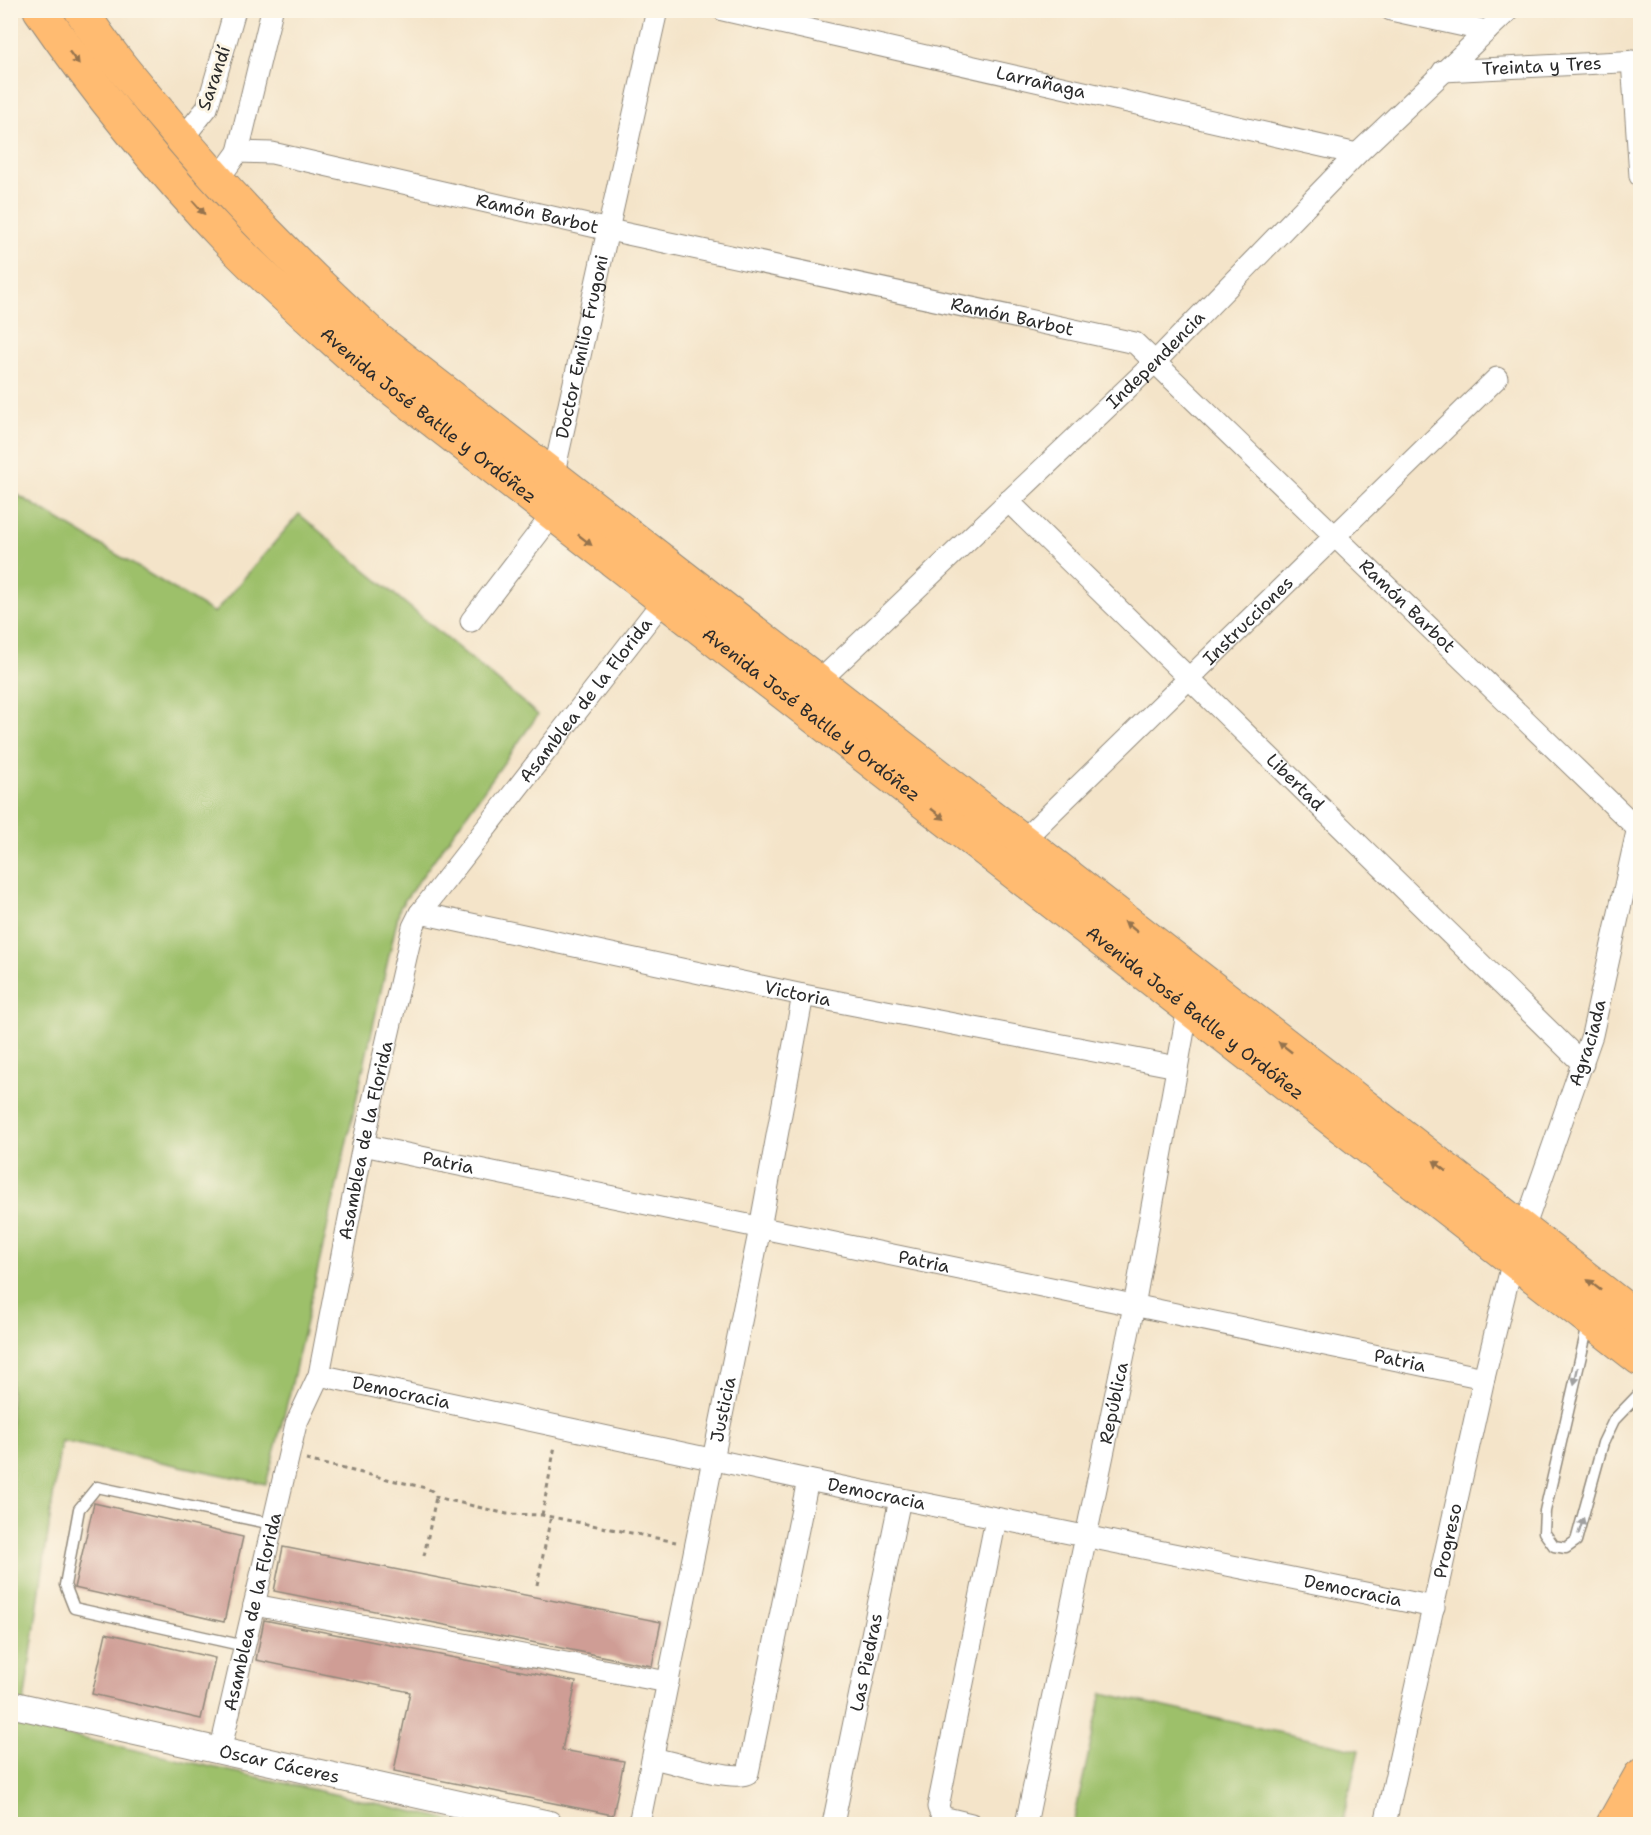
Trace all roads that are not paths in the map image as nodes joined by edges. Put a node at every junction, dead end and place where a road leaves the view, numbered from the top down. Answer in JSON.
{"nodes":[{"id":1,"x":40,"y":10,"type":"edge"},
{"id":2,"x":81,"y":10,"type":"edge"},
{"id":3,"x":235,"y":10,"type":"edge"},
{"id":4,"x":272,"y":10,"type":"edge"},
{"id":5,"x":657,"y":10,"type":"edge"},
{"id":6,"x":723,"y":10,"type":"edge"},
{"id":7,"x":1391,"y":10,"type":"edge"},
{"id":8,"x":1509,"y":10,"type":"edge"},
{"id":9,"x":1487,"y":31,"type":"junction"},
{"id":10,"x":1636,"y":61,"type":"edge"},
{"id":11,"x":1443,"y":71,"type":"junction"},
{"id":12,"x":182,"y":139,"type":"junction"},
{"id":13,"x":238,"y":152,"type":"junction"},
{"id":14,"x":1357,"y":154,"type":"junction"},
{"id":15,"x":1641,"y":176,"type":"edge"},
{"id":16,"x":217,"y":181,"type":"junction"},
{"id":17,"x":609,"y":230,"type":"junction"},
{"id":18,"x":284,"y":274,"type":"junction"},
{"id":19,"x":1155,"y":362,"type":"junction"},
{"id":20,"x":1497,"y":378,"type":"dead end"},
{"id":21,"x":547,"y":497,"type":"junction"},
{"id":22,"x":1008,"y":501,"type":"junction"},
{"id":23,"x":1335,"y":535,"type":"junction"},
{"id":24,"x":663,"y":601,"type":"junction"},
{"id":25,"x":471,"y":621,"type":"dead end"},
{"id":26,"x":1188,"y":677,"type":"junction"},
{"id":27,"x":808,"y":693,"type":"junction"},
{"id":28,"x":1640,"y":826,"type":"edge"},
{"id":29,"x":1021,"y":839,"type":"junction"},
{"id":30,"x":1002,"y":865,"type":"junction"},
{"id":31,"x":420,"y":913,"type":"junction"},
{"id":32,"x":803,"y":995,"type":"junction"},
{"id":33,"x":1194,"y":995,"type":"junction"},
{"id":34,"x":1583,"y":1064,"type":"junction"},
{"id":35,"x":1177,"y":1067,"type":"junction"},
{"id":36,"x":363,"y":1145,"type":"junction"},
{"id":37,"x":760,"y":1228,"type":"junction"},
{"id":38,"x":1518,"y":1245,"type":"junction"},
{"id":39,"x":1134,"y":1306,"type":"junction"},
{"id":40,"x":1589,"y":1319,"type":"junction"},
{"id":41,"x":1641,"y":1320,"type":"edge"},
{"id":42,"x":1641,"y":1359,"type":"edge"},
{"id":43,"x":319,"y":1375,"type":"junction"},
{"id":44,"x":1484,"y":1378,"type":"junction"},
{"id":45,"x":1641,"y":1393,"type":"edge"},
{"id":46,"x":713,"y":1460,"type":"junction"},
{"id":47,"x":808,"y":1480,"type":"junction"},
{"id":48,"x":900,"y":1499,"type":"junction"},
{"id":49,"x":996,"y":1519,"type":"junction"},
{"id":50,"x":272,"y":1524,"type":"junction"},
{"id":51,"x":1086,"y":1537,"type":"junction"},
{"id":52,"x":254,"y":1605,"type":"junction"},
{"id":53,"x":1434,"y":1607,"type":"junction"},
{"id":54,"x":245,"y":1646,"type":"junction"},
{"id":55,"x":668,"y":1682,"type":"junction"},
{"id":56,"x":10,"y":1704,"type":"edge"},
{"id":57,"x":220,"y":1752,"type":"junction"},
{"id":58,"x":653,"y":1758,"type":"junction"},
{"id":59,"x":1641,"y":1776,"type":"edge"},
{"id":60,"x":549,"y":1824,"type":"edge"},
{"id":61,"x":639,"y":1824,"type":"edge"},
{"id":62,"x":833,"y":1824,"type":"edge"},
{"id":63,"x":971,"y":1824,"type":"edge"},
{"id":64,"x":1026,"y":1824,"type":"edge"},
{"id":65,"x":1384,"y":1824,"type":"edge"},
{"id":66,"x":1613,"y":1824,"type":"edge"}],
"edges":[{"from":1,"to":18,"type":"main road","name":"Avenida José Batlle y Ordóñez","one_way":true},
{"from":2,"to":12,"type":"main road","name":"Avenida José Batlle y Ordóñez"},
{"from":3,"to":12,"type":"street","name":"Sarandí"},
{"from":4,"to":13,"type":"street"},
{"from":5,"to":17,"type":"street","name":"Doctor Emilio Frugoni"},
{"from":6,"to":14,"type":"street","name":"Larrañaga"},
{"from":7,"to":9,"type":"street","name":"Treinta y Tres"},
{"from":8,"to":9,"type":"street","name":"Independencia"},
{"from":9,"to":11,"type":"street","name":"Independencia"},
{"from":10,"to":11,"type":"street","name":"Treinta y Tres"},
{"from":10,"to":15,"type":"street"},
{"from":11,"to":14,"type":"street","name":"Independencia"},
{"from":12,"to":16,"type":"main road","name":"Avenida José Batlle y Ordóñez"},
{"from":13,"to":16,"type":"street"},
{"from":13,"to":17,"type":"street","name":"Ramón Barbot"},
{"from":14,"to":19,"type":"street","name":"Independencia"},
{"from":16,"to":18,"type":"main road","name":"Avenida José Batlle y Ordóñez"},
{"from":17,"to":19,"type":"street","name":"Ramón Barbot"},
{"from":17,"to":21,"type":"street","name":"Doctor Emilio Frugoni"},
{"from":18,"to":21,"type":"main road","name":"Avenida José Batlle y Ordóñez"},
{"from":19,"to":22,"type":"street","name":"Independencia"},
{"from":19,"to":23,"type":"street","name":"Ramón Barbot"},
{"from":20,"to":23,"type":"street","name":"Instrucciones"},
{"from":21,"to":24,"type":"main road","name":"Avenida José Batlle y Ordóñez","one_way":true},
{"from":21,"to":25,"type":"street"},
{"from":21,"to":27,"type":"main road","name":"Avenida José Batlle y Ordóñez"},
{"from":22,"to":26,"type":"street","name":"Libertad"},
{"from":22,"to":27,"type":"street","name":"Independencia"},
{"from":23,"to":26,"type":"street","name":"Instrucciones"},
{"from":23,"to":28,"type":"street","name":"Ramón Barbot"},
{"from":24,"to":27,"type":"main road","name":"Avenida José Batlle y Ordóñez"},
{"from":24,"to":31,"type":"street","name":"Asamblea de la Florida"},
{"from":26,"to":29,"type":"street","name":"Instrucciones"},
{"from":26,"to":34,"type":"street","name":"Libertad"},
{"from":27,"to":29,"type":"main road","name":"Avenida José Batlle y Ordóñez"},
{"from":27,"to":30,"type":"main road","name":"Avenida José Batlle y Ordóñez","one_way":true},
{"from":28,"to":34,"type":"street","name":"Agraciada"},
{"from":29,"to":30,"type":"street","name":"Instrucciones"},
{"from":33,"to":29,"type":"main road","name":"Avenida José Batlle y Ordóñez","one_way":true},
{"from":30,"to":33,"type":"main road","name":"Avenida José Batlle y Ordóñez"},
{"from":31,"to":32,"type":"street","name":"Victoria"},
{"from":31,"to":36,"type":"street","name":"Asamblea de la Florida"},
{"from":32,"to":35,"type":"street","name":"Victoria"},
{"from":32,"to":37,"type":"street","name":"Justicia"},
{"from":33,"to":35,"type":"street","name":"República"},
{"from":33,"to":38,"type":"main road","name":"Avenida José Batlle y Ordóñez"},
{"from":34,"to":38,"type":"street","name":"Agraciada"},
{"from":35,"to":39,"type":"street","name":"República"},
{"from":36,"to":37,"type":"street","name":"Patria"},
{"from":36,"to":43,"type":"street","name":"Asamblea de la Florida"},
{"from":37,"to":39,"type":"street","name":"Patria"},
{"from":37,"to":46,"type":"street","name":"Justicia"},
{"from":38,"to":40,"type":"main road","name":"Avenida José Batlle y Ordóñez"},
{"from":41,"to":38,"type":"main road","name":"Avenida José Batlle y Ordóñez","one_way":true},
{"from":38,"to":44,"type":"street","name":"Progreso"},
{"from":39,"to":44,"type":"street","name":"Patria"},
{"from":39,"to":51,"type":"street","name":"República"},
{"from":40,"to":42,"type":"main road","name":"Avenida José Batlle y Ordóñez"},
{"from":40,"to":45,"type":"lane","one_way":true},
{"from":43,"to":46,"type":"street","name":"Democracia"},
{"from":43,"to":50,"type":"street","name":"Asamblea de la Florida"},
{"from":44,"to":53,"type":"street","name":"Progreso"},
{"from":46,"to":47,"type":"street","name":"Democracia"},
{"from":46,"to":55,"type":"street","name":"Justicia"},
{"from":47,"to":48,"type":"street","name":"Democracia"},
{"from":47,"to":58,"type":"street"},
{"from":48,"to":49,"type":"street","name":"Democracia"},
{"from":48,"to":62,"type":"street","name":"Las Piedras"},
{"from":49,"to":51,"type":"street","name":"Democracia"},
{"from":49,"to":63,"type":"street"},
{"from":50,"to":52,"type":"street","name":"Asamblea de la Florida"},
{"from":50,"to":54,"type":"lane"},
{"from":51,"to":53,"type":"street","name":"Democracia"},
{"from":51,"to":64,"type":"street","name":"República"},
{"from":52,"to":54,"type":"street","name":"Asamblea de la Florida"},
{"from":52,"to":55,"type":"street"},
{"from":53,"to":65,"type":"street","name":"Progreso"},
{"from":54,"to":57,"type":"street","name":"Asamblea de la Florida"},
{"from":55,"to":58,"type":"street","name":"Justicia"},
{"from":56,"to":57,"type":"street","name":"Oscar Cáceres"},
{"from":57,"to":60,"type":"street","name":"Oscar Cáceres"},
{"from":58,"to":61,"type":"street","name":"Justicia"},
{"from":59,"to":66,"type":"main road"}]}
